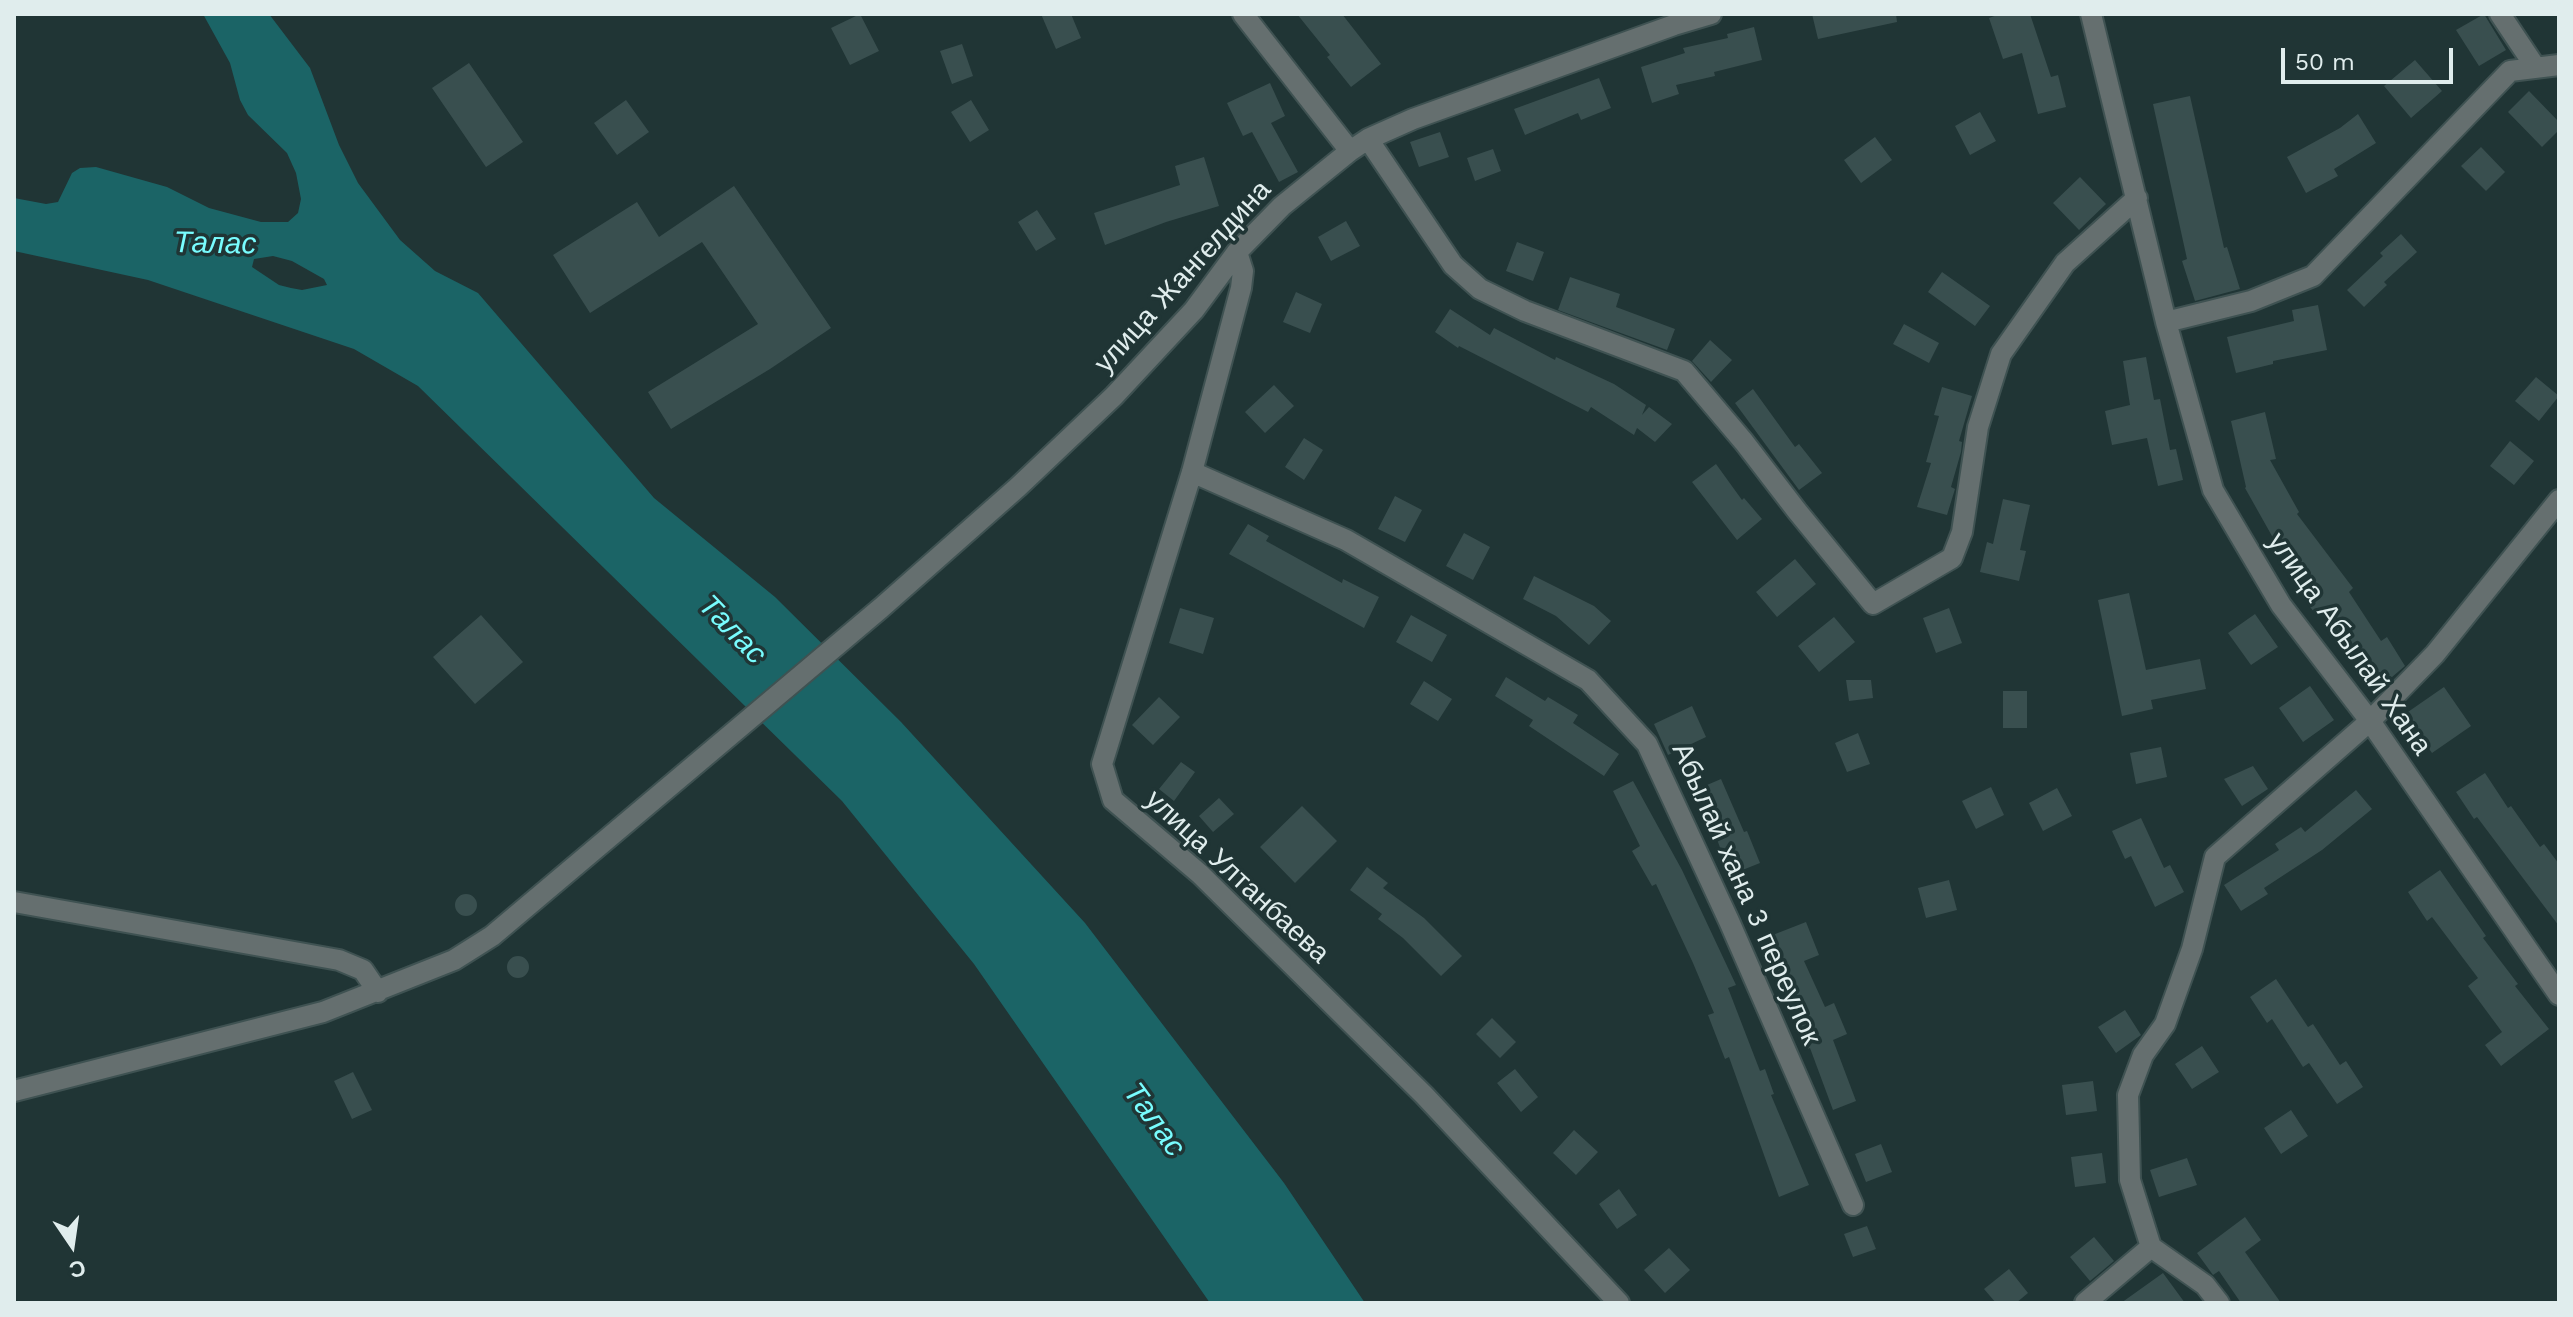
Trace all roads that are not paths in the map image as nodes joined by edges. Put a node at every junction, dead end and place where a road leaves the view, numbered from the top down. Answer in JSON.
{"nodes":[{"id":1,"x":1243,"y":14,"type":"edge"},
{"id":2,"x":1711,"y":14,"type":"edge"},
{"id":3,"x":2091,"y":14,"type":"edge"},
{"id":4,"x":2500,"y":14,"type":"edge"},
{"id":5,"x":1670,"y":19,"type":"edge"},
{"id":6,"x":2559,"y":65,"type":"edge"},
{"id":7,"x":2536,"y":68,"type":"junction"},
{"id":8,"x":1368,"y":139,"type":"junction"},
{"id":9,"x":1350,"y":151,"type":"junction"},
{"id":10,"x":2137,"y":198,"type":"junction"},
{"id":11,"x":1237,"y":252,"type":"junction"},
{"id":12,"x":2166,"y":322,"type":"junction"},
{"id":13,"x":1192,"y":472,"type":"junction"},
{"id":14,"x":2559,"y":500,"type":"edge"},
{"id":15,"x":2370,"y":721,"type":"junction"},
{"id":16,"x":14,"y":902,"type":"edge"},
{"id":17,"x":378,"y":992,"type":"junction"},
{"id":18,"x":2559,"y":995,"type":"edge"},
{"id":19,"x":14,"y":1091,"type":"edge"},
{"id":20,"x":1853,"y":1205,"type":"dead end"},
{"id":21,"x":2151,"y":1247,"type":"junction"},
{"id":22,"x":1619,"y":1303,"type":"edge"},
{"id":23,"x":2085,"y":1303,"type":"edge"},
{"id":24,"x":2219,"y":1303,"type":"edge"}],
"edges":[{"from":1,"to":9,"type":"street"},
{"from":2,"to":5,"type":"street","name":"улица Жангелдина"},
{"from":3,"to":10,"type":"street","name":"улица Абылай Хана"},
{"from":4,"to":7,"type":"street"},
{"from":5,"to":8,"type":"street","name":"улица Жангелдина"},
{"from":6,"to":7,"type":"street"},
{"from":7,"to":12,"type":"street"},
{"from":8,"to":9,"type":"street","name":"улица Жангелдина"},
{"from":8,"to":10,"type":"street"},
{"from":9,"to":11,"type":"street","name":"улица Жангелдина"},
{"from":10,"to":12,"type":"street","name":"улица Абылай Хана"},
{"from":11,"to":13,"type":"street","name":"улица Ултанбаева"},
{"from":11,"to":17,"type":"street","name":"улица Жангелдина"},
{"from":12,"to":15,"type":"street","name":"улица Абылай Хана"},
{"from":13,"to":20,"type":"street","name":"Абылай хана 3 переулок"},
{"from":13,"to":22,"type":"street","name":"улица Ултанбаева"},
{"from":14,"to":15,"type":"street"},
{"from":15,"to":18,"type":"street","name":"улица Абылай Хана"},
{"from":15,"to":21,"type":"street"},
{"from":16,"to":17,"type":"street"},
{"from":17,"to":19,"type":"street","name":"улица Жангелдина"},
{"from":21,"to":23,"type":"street"},
{"from":21,"to":24,"type":"street"}]}
